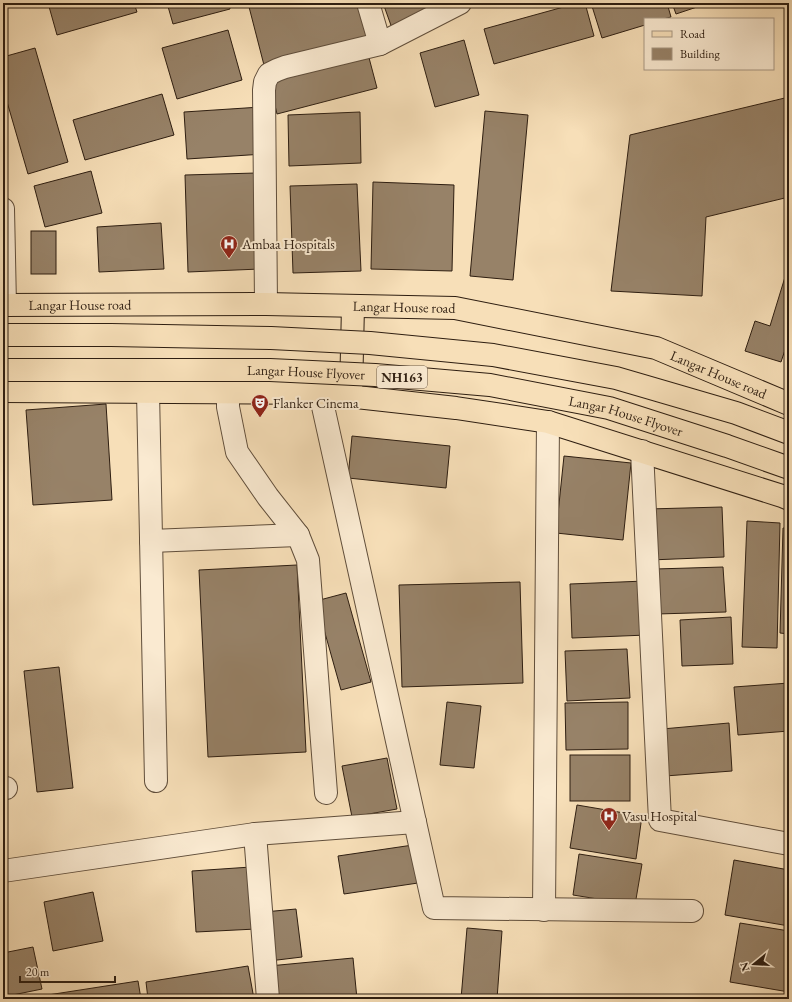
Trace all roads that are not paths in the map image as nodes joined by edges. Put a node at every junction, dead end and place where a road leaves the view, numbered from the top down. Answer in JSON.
{"nodes":[{"id":1,"x":368,"y":3,"type":"edge"},
{"id":2,"x":460,"y":3,"type":"edge"},
{"id":3,"x":380,"y":44,"type":"junction"},
{"id":4,"x":3,"y":209,"type":"edge"},
{"id":5,"x":266,"y":304,"type":"junction"},
{"id":6,"x":4,"y":305,"type":"edge"},
{"id":7,"x":353,"y":306,"type":"junction"},
{"id":8,"x":3,"y":335,"type":"edge"},
{"id":9,"x":3,"y":370,"type":"edge"},
{"id":10,"x":3,"y":391,"type":"edge"},
{"id":11,"x":148,"y":392,"type":"junction"},
{"id":12,"x":228,"y":392,"type":"junction"},
{"id":13,"x":320,"y":392,"type":"junction"},
{"id":14,"x":351,"y":396,"type":"junction"},
{"id":15,"x":789,"y":404,"type":"edge"},
{"id":16,"x":548,"y":422,"type":"junction"},
{"id":17,"x":789,"y":433,"type":"edge"},
{"id":18,"x":642,"y":451,"type":"junction"},
{"id":19,"x":789,"y":468,"type":"edge"},
{"id":20,"x":789,"y":499,"type":"edge"},
{"id":21,"x":298,"y":535,"type":"junction"},
{"id":22,"x":151,"y":541,"type":"junction"},
{"id":23,"x":156,"y":782,"type":"dead end"},
{"id":24,"x":326,"y":793,"type":"dead end"},
{"id":25,"x":415,"y":822,"type":"junction"},
{"id":26,"x":255,"y":834,"type":"junction"},
{"id":27,"x":789,"y":844,"type":"edge"},
{"id":28,"x":3,"y":871,"type":"edge"},
{"id":29,"x":544,"y":910,"type":"junction"},
{"id":30,"x":692,"y":911,"type":"dead end"},
{"id":31,"x":268,"y":999,"type":"edge"}],
"edges":[{"from":1,"to":3,"type":"street"},
{"from":2,"to":3,"type":"street"},
{"from":3,"to":5,"type":"street"},
{"from":4,"to":6,"type":"street"},
{"from":5,"to":6,"type":"main road","name":"Langar House road"},
{"from":5,"to":7,"type":"main road","name":"Langar House road"},
{"from":7,"to":14,"type":"main road"},
{"from":7,"to":15,"type":"main road","name":"Langar House road"},
{"from":8,"to":17,"type":"main road","number":"NH163","bridge":true},
{"from":9,"to":19,"type":"main road","name":"Langar House Flyover","number":"NH163","bridge":true},
{"from":10,"to":11,"type":"main road"},
{"from":11,"to":12,"type":"main road"},
{"from":11,"to":22,"type":"street"},
{"from":12,"to":13,"type":"main road"},
{"from":12,"to":21,"type":"street"},
{"from":13,"to":14,"type":"main road"},
{"from":13,"to":25,"type":"street"},
{"from":14,"to":16,"type":"main road"},
{"from":16,"to":18,"type":"main road"},
{"from":16,"to":29,"type":"street"},
{"from":18,"to":20,"type":"main road"},
{"from":18,"to":27,"type":"street"},
{"from":21,"to":22,"type":"street"},
{"from":21,"to":24,"type":"street"},
{"from":22,"to":23,"type":"street"},
{"from":25,"to":26,"type":"street"},
{"from":25,"to":29,"type":"street"},
{"from":26,"to":28,"type":"street"},
{"from":26,"to":31,"type":"street"},
{"from":29,"to":30,"type":"street"}]}
